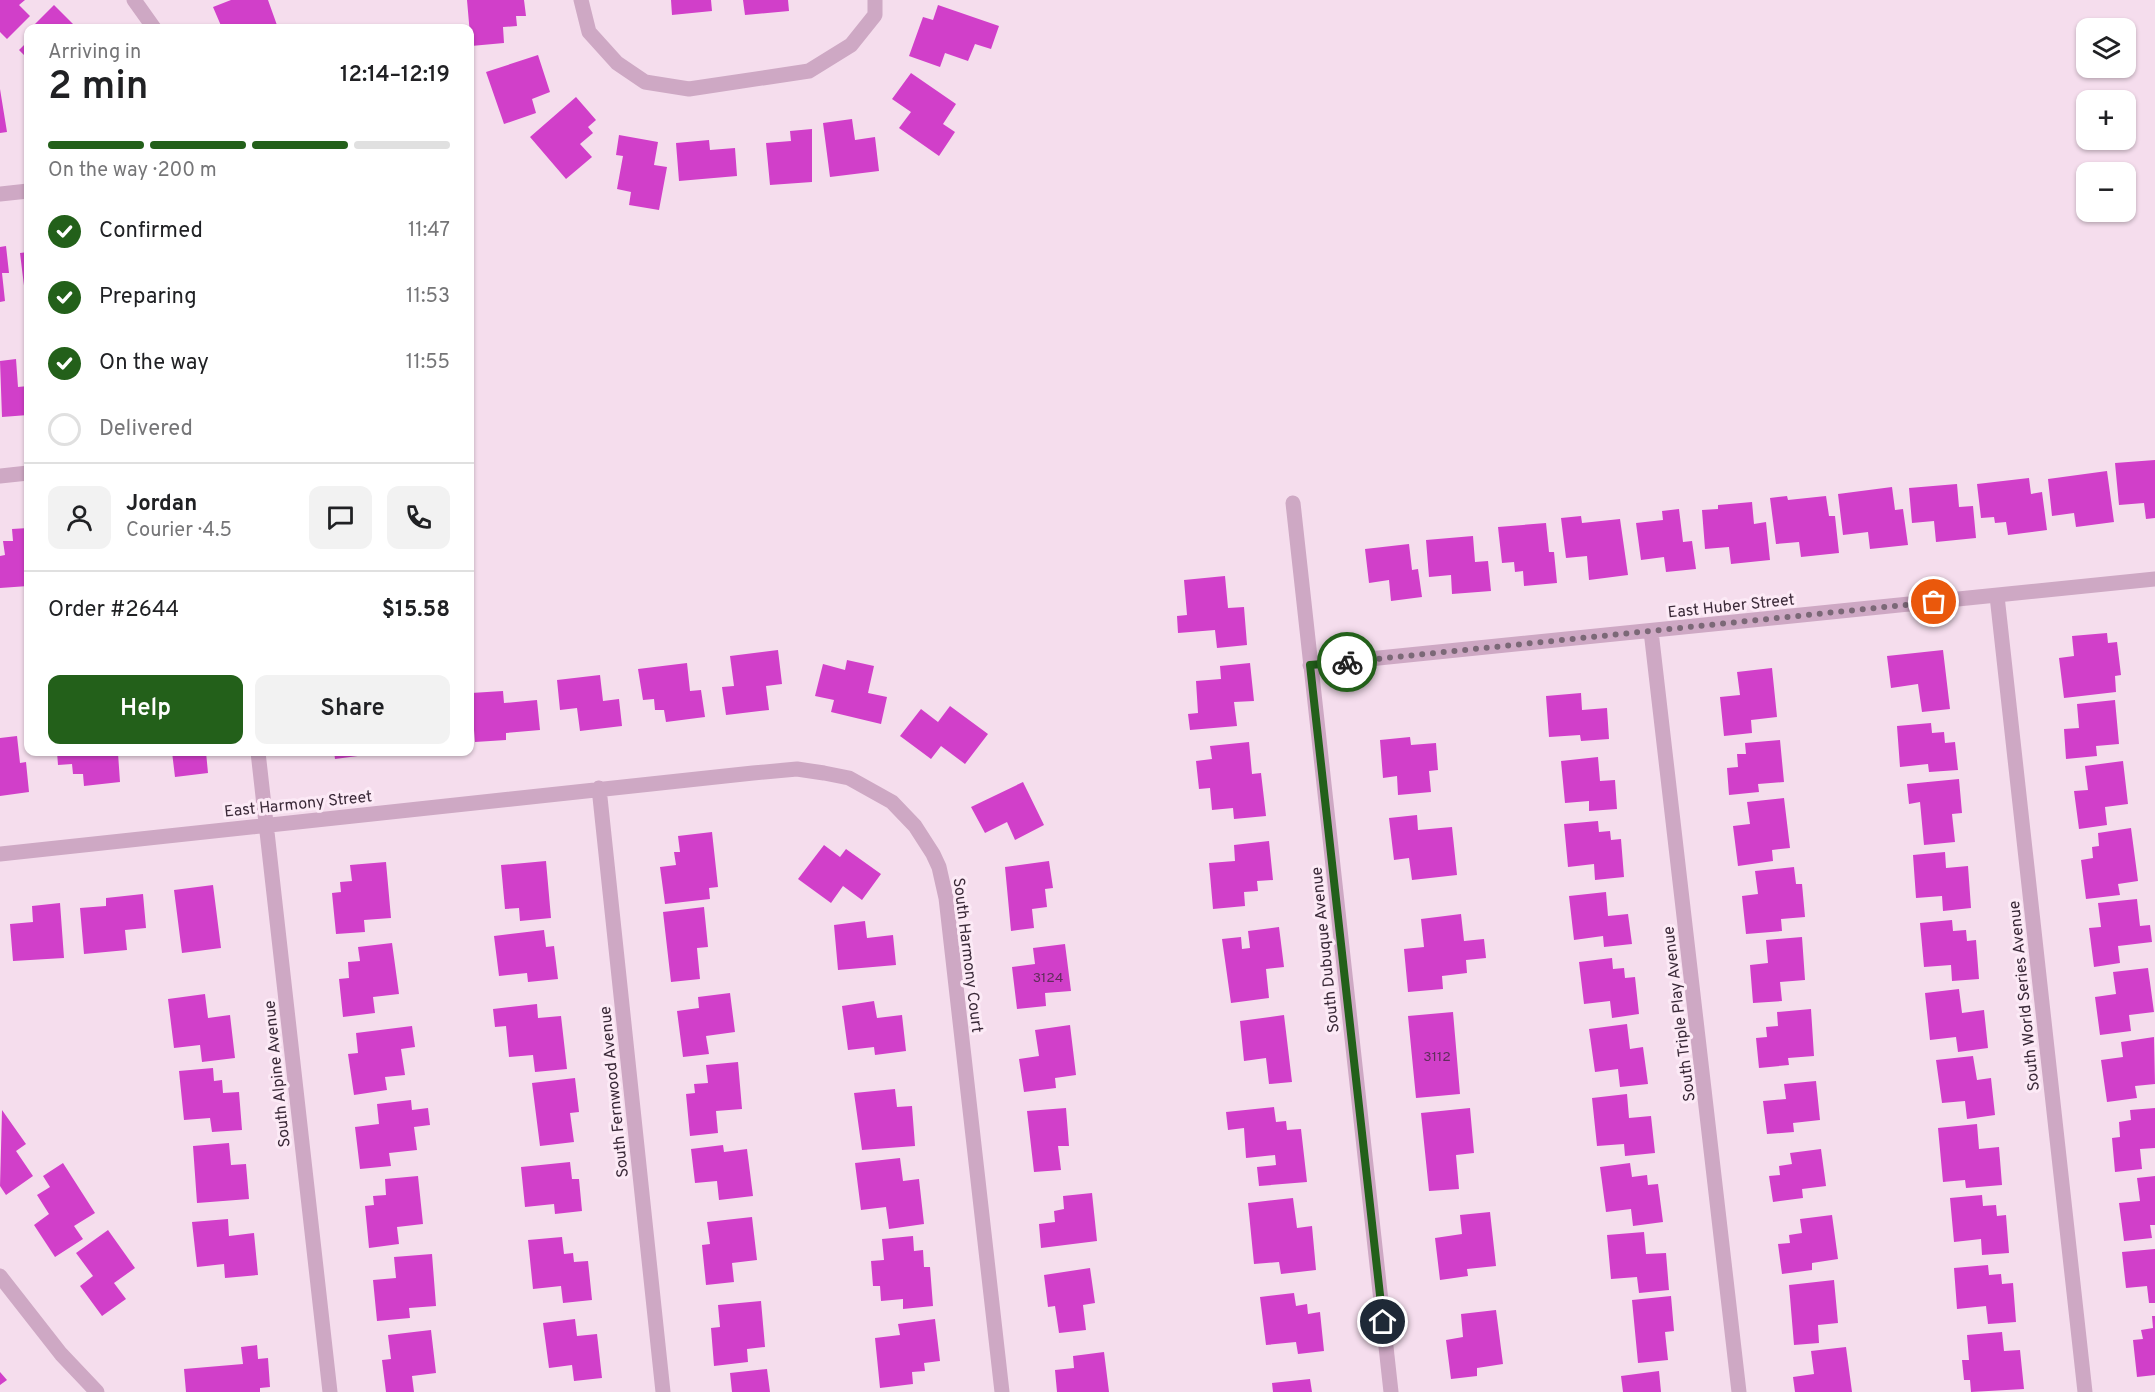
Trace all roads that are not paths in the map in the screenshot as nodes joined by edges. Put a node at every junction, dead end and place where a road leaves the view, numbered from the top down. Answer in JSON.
{"nodes":[{"id":1,"x":134,"y":0,"type":"edge"},
{"id":2,"x":581,"y":0,"type":"edge"},
{"id":3,"x":875,"y":0,"type":"edge"},
{"id":4,"x":151,"y":24,"type":"edge"},
{"id":5,"x":24,"y":191,"type":"edge"},
{"id":6,"x":0,"y":194,"type":"edge"},
{"id":7,"x":24,"y":473,"type":"edge"},
{"id":8,"x":0,"y":476,"type":"edge"},
{"id":9,"x":1293,"y":503,"type":"dead end"},
{"id":10,"x":2155,"y":579,"type":"edge"},
{"id":11,"x":1996,"y":596,"type":"junction"},
{"id":12,"x":1651,"y":631,"type":"junction"},
{"id":13,"x":1310,"y":665,"type":"junction"},
{"id":14,"x":258,"y":756,"type":"edge"},
{"id":15,"x":599,"y":788,"type":"junction"},
{"id":16,"x":267,"y":825,"type":"junction"},
{"id":17,"x":0,"y":854,"type":"edge"},
{"id":18,"x":0,"y":1276,"type":"edge"},
{"id":19,"x":97,"y":1392,"type":"edge"},
{"id":20,"x":330,"y":1392,"type":"edge"},
{"id":21,"x":663,"y":1392,"type":"edge"},
{"id":22,"x":1002,"y":1392,"type":"edge"},
{"id":23,"x":1391,"y":1392,"type":"edge"},
{"id":24,"x":1739,"y":1392,"type":"edge"},
{"id":25,"x":2085,"y":1392,"type":"edge"}],
"edges":[{"from":1,"to":4,"type":"street"},
{"from":2,"to":3,"type":"street"},
{"from":5,"to":6,"type":"street"},
{"from":7,"to":8,"type":"street"},
{"from":9,"to":13,"type":"street","name":"South Dubuque Avenue"},
{"from":10,"to":11,"type":"street","name":"East Huber Street"},
{"from":11,"to":12,"type":"street","name":"East Huber Street"},
{"from":11,"to":25,"type":"street","name":"South World Series Avenue"},
{"from":12,"to":13,"type":"street","name":"East Huber Street"},
{"from":12,"to":24,"type":"street","name":"South Triple Play Avenue"},
{"from":13,"to":23,"type":"street","name":"South Dubuque Avenue"},
{"from":14,"to":16,"type":"street","name":"South Alpine Avenue"},
{"from":15,"to":16,"type":"street","name":"East Harmony Street"},
{"from":15,"to":21,"type":"street","name":"South Fernwood Avenue"},
{"from":15,"to":22,"type":"street","name":"South Harmony Court"},
{"from":16,"to":17,"type":"street","name":"East Harmony Street"},
{"from":16,"to":20,"type":"street","name":"South Alpine Avenue"},
{"from":18,"to":19,"type":"street"}]}
